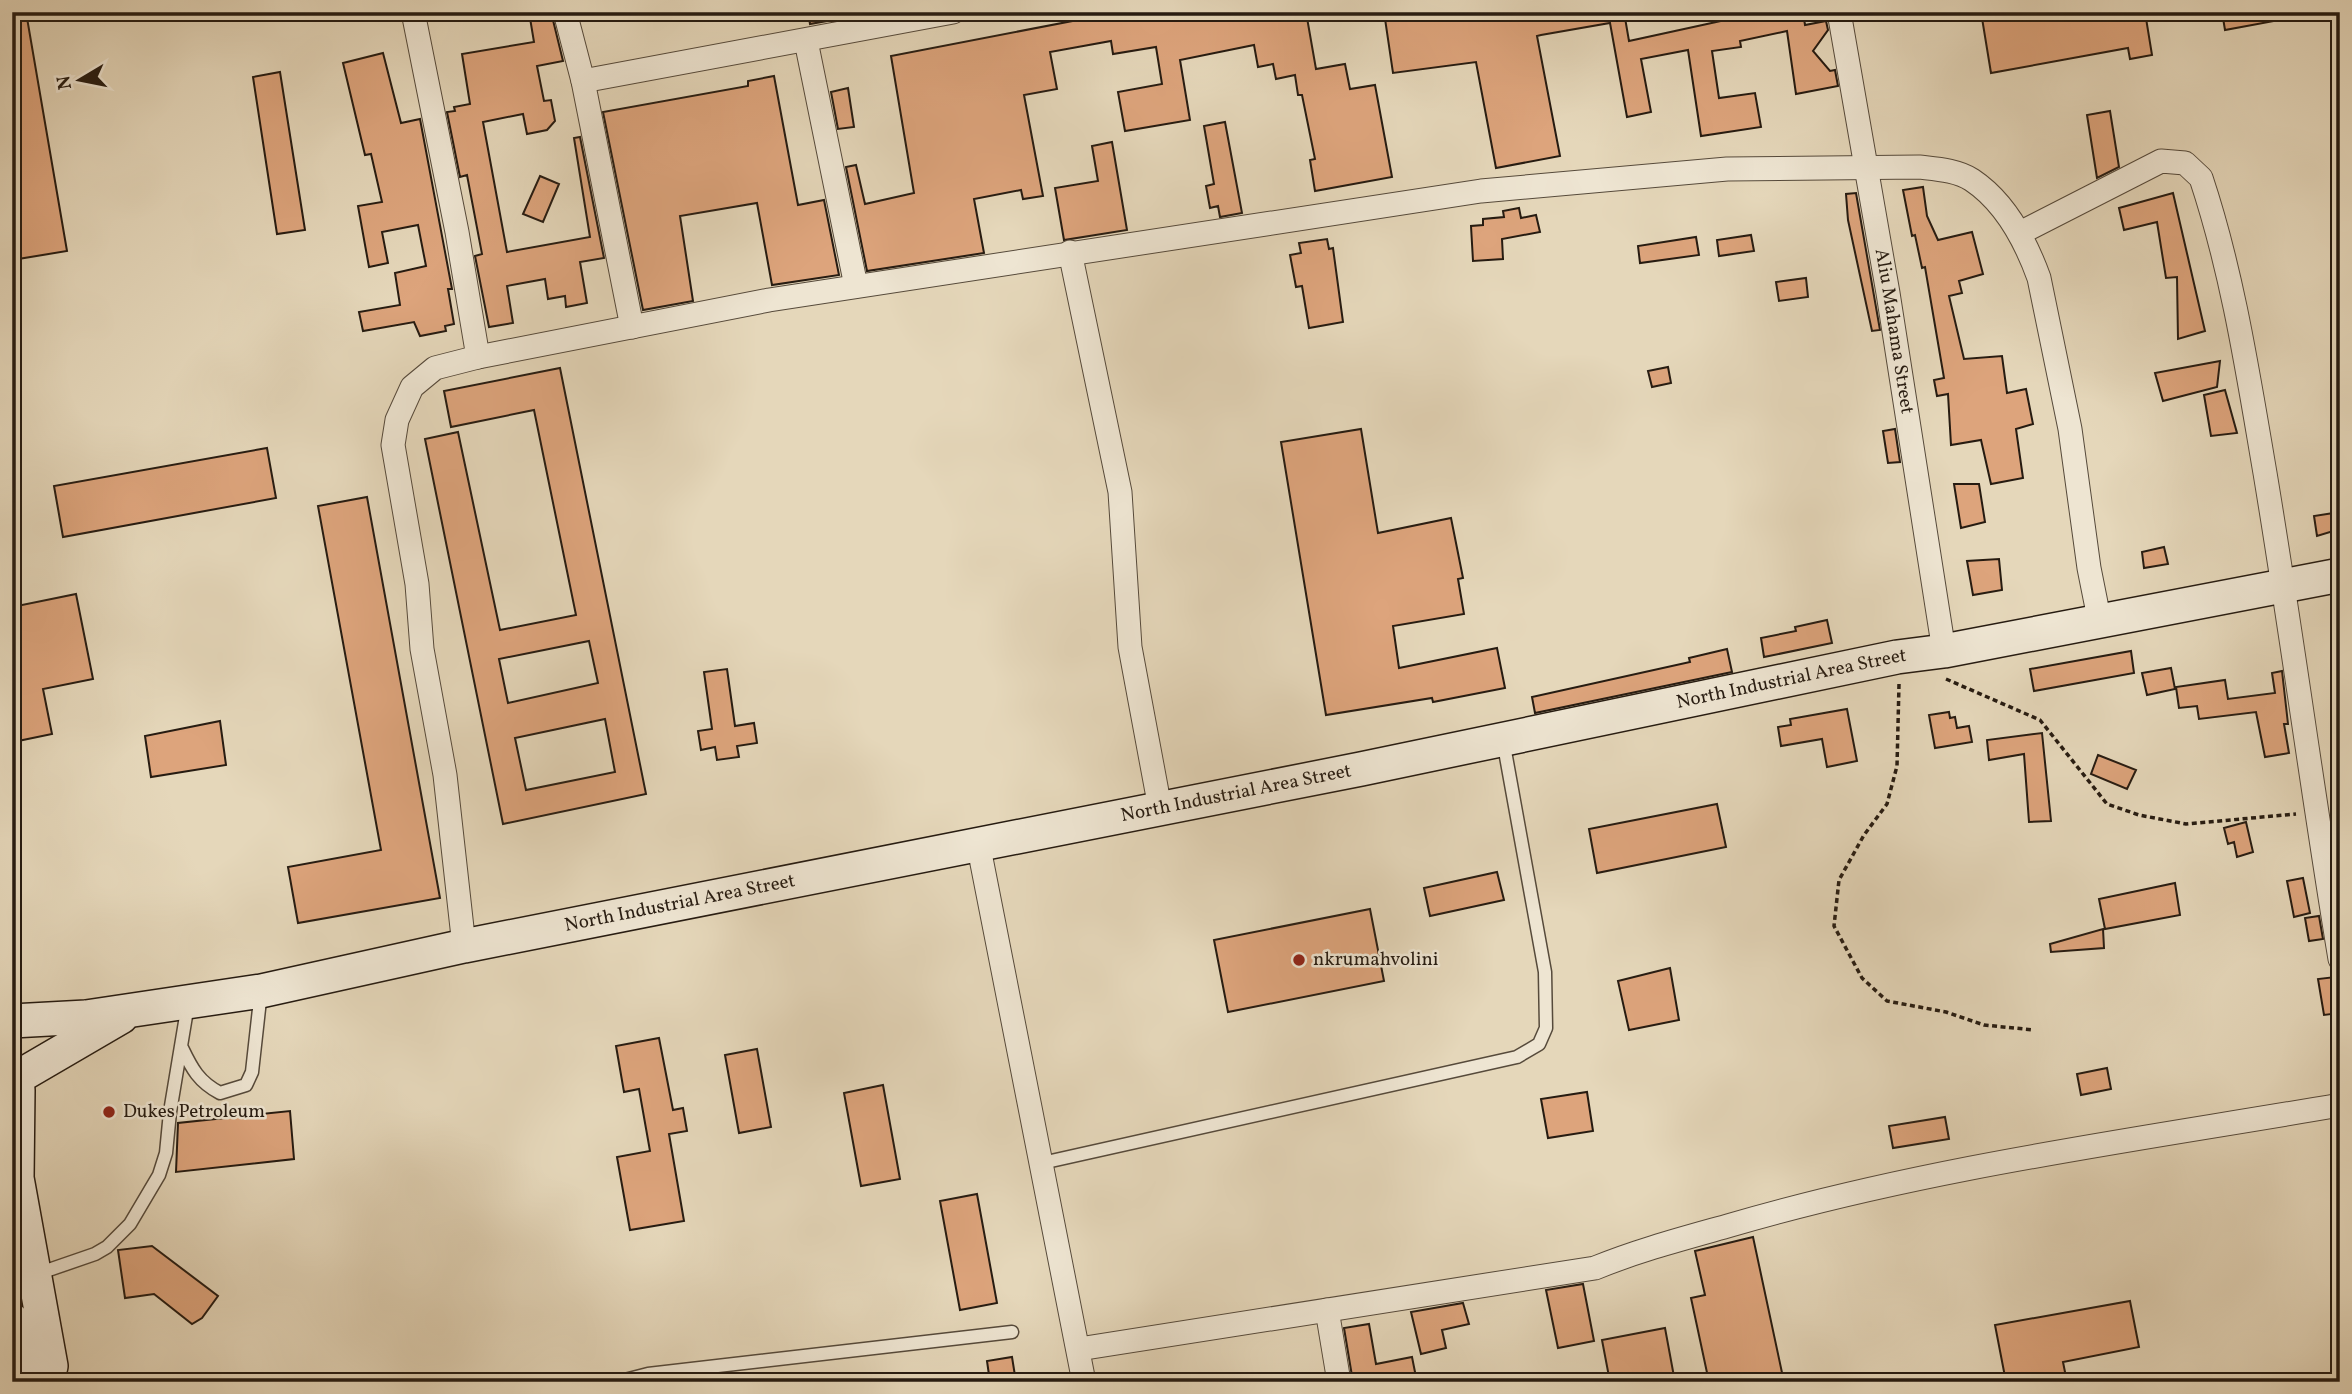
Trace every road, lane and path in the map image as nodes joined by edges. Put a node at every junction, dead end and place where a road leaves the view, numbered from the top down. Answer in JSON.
{"nodes":[{"id":1,"x":413,"y":12,"type":"edge"},
{"id":2,"x":565,"y":12,"type":"edge"},
{"id":3,"x":953,"y":12,"type":"edge"},
{"id":4,"x":1839,"y":12,"type":"edge"},
{"id":5,"x":806,"y":41,"type":"junction"},
{"id":6,"x":583,"y":81,"type":"junction"},
{"id":7,"x":1867,"y":167,"type":"junction"},
{"id":8,"x":2020,"y":233,"type":"junction"},
{"id":9,"x":1070,"y":252,"type":"junction"},
{"id":10,"x":856,"y":286,"type":"junction"},
{"id":11,"x":632,"y":327,"type":"junction"},
{"id":12,"x":478,"y":357,"type":"junction"},
{"id":13,"x":2340,"y":575,"type":"edge"},
{"id":14,"x":2284,"y":586,"type":"junction"},
{"id":15,"x":2100,"y":622,"type":"junction"},
{"id":16,"x":1897,"y":657,"type":"junction"},
{"id":17,"x":1944,"y":665,"type":"junction"},
{"id":18,"x":1503,"y":739,"type":"junction"},
{"id":19,"x":1160,"y":808,"type":"junction"},
{"id":20,"x":2315,"y":812,"type":"junction"},
{"id":21,"x":978,"y":843,"type":"junction"},
{"id":22,"x":464,"y":946,"type":"junction"},
{"id":23,"x":2340,"y":959,"type":"edge"},
{"id":24,"x":261,"y":991,"type":"junction"},
{"id":25,"x":188,"y":1003,"type":"junction"},
{"id":26,"x":132,"y":1010,"type":"junction"},
{"id":27,"x":12,"y":1021,"type":"edge"},
{"id":28,"x":12,"y":1028,"type":"edge"},
{"id":29,"x":2034,"y":1030,"type":"dead end"},
{"id":30,"x":182,"y":1048,"type":"junction"},
{"id":31,"x":18,"y":1086,"type":"edge"},
{"id":32,"x":2340,"y":1105,"type":"edge"},
{"id":33,"x":1042,"y":1163,"type":"junction"},
{"id":34,"x":33,"y":1275,"type":"junction"},
{"id":35,"x":1327,"y":1310,"type":"junction"},
{"id":36,"x":12,"y":1320,"type":"edge"},
{"id":37,"x":1013,"y":1332,"type":"dead end"},
{"id":38,"x":1079,"y":1349,"type":"junction"},
{"id":39,"x":32,"y":1382,"type":"edge"},
{"id":40,"x":47,"y":1382,"type":"edge"},
{"id":41,"x":617,"y":1382,"type":"edge"},
{"id":42,"x":1084,"y":1382,"type":"edge"},
{"id":43,"x":1339,"y":1382,"type":"edge"}],
"edges":[{"from":1,"to":12,"type":"street"},
{"from":2,"to":6,"type":"street"},
{"from":3,"to":5,"type":"street"},
{"from":4,"to":7,"type":"street","name":"Aliu Mahama Street"},
{"from":5,"to":6,"type":"street"},
{"from":5,"to":10,"type":"street"},
{"from":6,"to":11,"type":"street"},
{"from":7,"to":8,"type":"street"},
{"from":7,"to":9,"type":"street"},
{"from":7,"to":17,"type":"street","name":"Aliu Mahama Street"},
{"from":8,"to":14,"type":"street"},
{"from":8,"to":15,"type":"street"},
{"from":9,"to":10,"type":"street"},
{"from":9,"to":19,"type":"street"},
{"from":10,"to":11,"type":"street"},
{"from":11,"to":12,"type":"street"},
{"from":12,"to":22,"type":"street"},
{"from":13,"to":14,"type":"main road","name":"North Industrial Area Street"},
{"from":14,"to":15,"type":"main road","name":"North Industrial Area Street"},
{"from":14,"to":20,"type":"street"},
{"from":15,"to":17,"type":"main road","name":"North Industrial Area Street"},
{"from":16,"to":17,"type":"main road","name":"North Industrial Area Street"},
{"from":16,"to":18,"type":"main road","name":"North Industrial Area Street"},
{"from":16,"to":29,"type":"path"},
{"from":17,"to":20,"type":"path"},
{"from":18,"to":19,"type":"main road","name":"North Industrial Area Street"},
{"from":18,"to":33,"type":"lane"},
{"from":19,"to":21,"type":"main road","name":"North Industrial Area Street"},
{"from":20,"to":23,"type":"street"},
{"from":21,"to":22,"type":"main road","name":"North Industrial Area Street"},
{"from":21,"to":33,"type":"street"},
{"from":22,"to":24,"type":"main road","name":"North Industrial Area Street"},
{"from":24,"to":25,"type":"main road","name":"North Industrial Area Street"},
{"from":24,"to":30,"type":"lane"},
{"from":25,"to":26,"type":"main road","name":"North Industrial Area Street"},
{"from":25,"to":30,"type":"lane"},
{"from":26,"to":27,"type":"main road","name":"North Industrial Area Street"},
{"from":26,"to":31,"type":"main road","name":"North Industrial Area Street"},
{"from":28,"to":31,"type":"main road"},
{"from":30,"to":34,"type":"lane"},
{"from":31,"to":34,"type":"main road"},
{"from":32,"to":35,"type":"street"},
{"from":33,"to":38,"type":"street"},
{"from":34,"to":40,"type":"main road"},
{"from":35,"to":38,"type":"street"},
{"from":35,"to":43,"type":"street"},
{"from":36,"to":39,"type":"main road"},
{"from":37,"to":41,"type":"lane"},
{"from":38,"to":42,"type":"street"}]}
